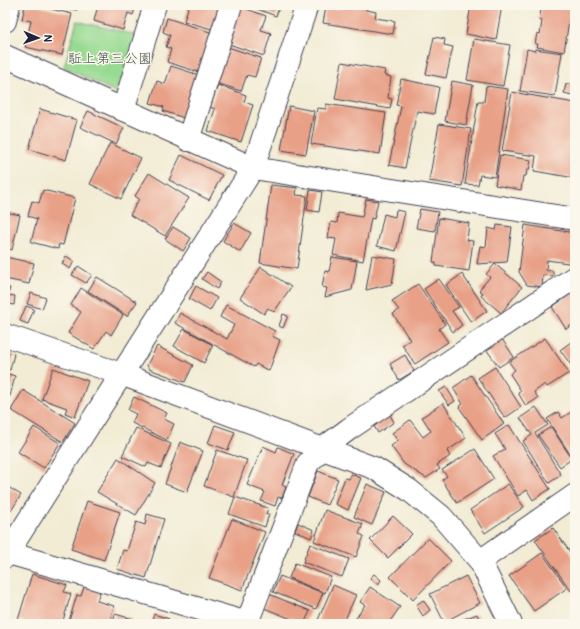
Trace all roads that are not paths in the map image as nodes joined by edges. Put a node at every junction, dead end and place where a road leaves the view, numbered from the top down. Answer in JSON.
{"nodes":[{"id":1,"x":8,"y":5,"type":"edge"},
{"id":2,"x":155,"y":5,"type":"edge"},
{"id":3,"x":231,"y":5,"type":"edge"},
{"id":4,"x":307,"y":5,"type":"edge"},
{"id":5,"x":5,"y":21,"type":"edge"},
{"id":6,"x":5,"y":56,"type":"edge"},
{"id":7,"x":123,"y":110,"type":"junction"},
{"id":8,"x":188,"y":140,"type":"junction"},
{"id":9,"x":253,"y":168,"type":"junction"},
{"id":10,"x":575,"y":219,"type":"edge"},
{"id":11,"x":575,"y":278,"type":"edge"},
{"id":12,"x":5,"y":335,"type":"edge"},
{"id":13,"x":121,"y":374,"type":"junction"},
{"id":14,"x":322,"y":449,"type":"junction"},
{"id":15,"x":575,"y":495,"type":"edge"},
{"id":16,"x":6,"y":554,"type":"edge"},
{"id":17,"x":480,"y":561,"type":"junction"},
{"id":18,"x":249,"y":623,"type":"edge"},
{"id":19,"x":511,"y":624,"type":"edge"}],
"edges":[{"from":1,"to":5,"type":"street"},
{"from":2,"to":7,"type":"street"},
{"from":3,"to":8,"type":"street"},
{"from":4,"to":9,"type":"street"},
{"from":6,"to":7,"type":"street"},
{"from":7,"to":8,"type":"street"},
{"from":8,"to":9,"type":"street"},
{"from":9,"to":10,"type":"street"},
{"from":9,"to":13,"type":"street"},
{"from":11,"to":14,"type":"street"},
{"from":12,"to":13,"type":"street"},
{"from":13,"to":14,"type":"street"},
{"from":13,"to":16,"type":"street"},
{"from":14,"to":17,"type":"street"},
{"from":14,"to":18,"type":"street"},
{"from":15,"to":17,"type":"street"},
{"from":16,"to":18,"type":"street"},
{"from":17,"to":19,"type":"street"}]}
